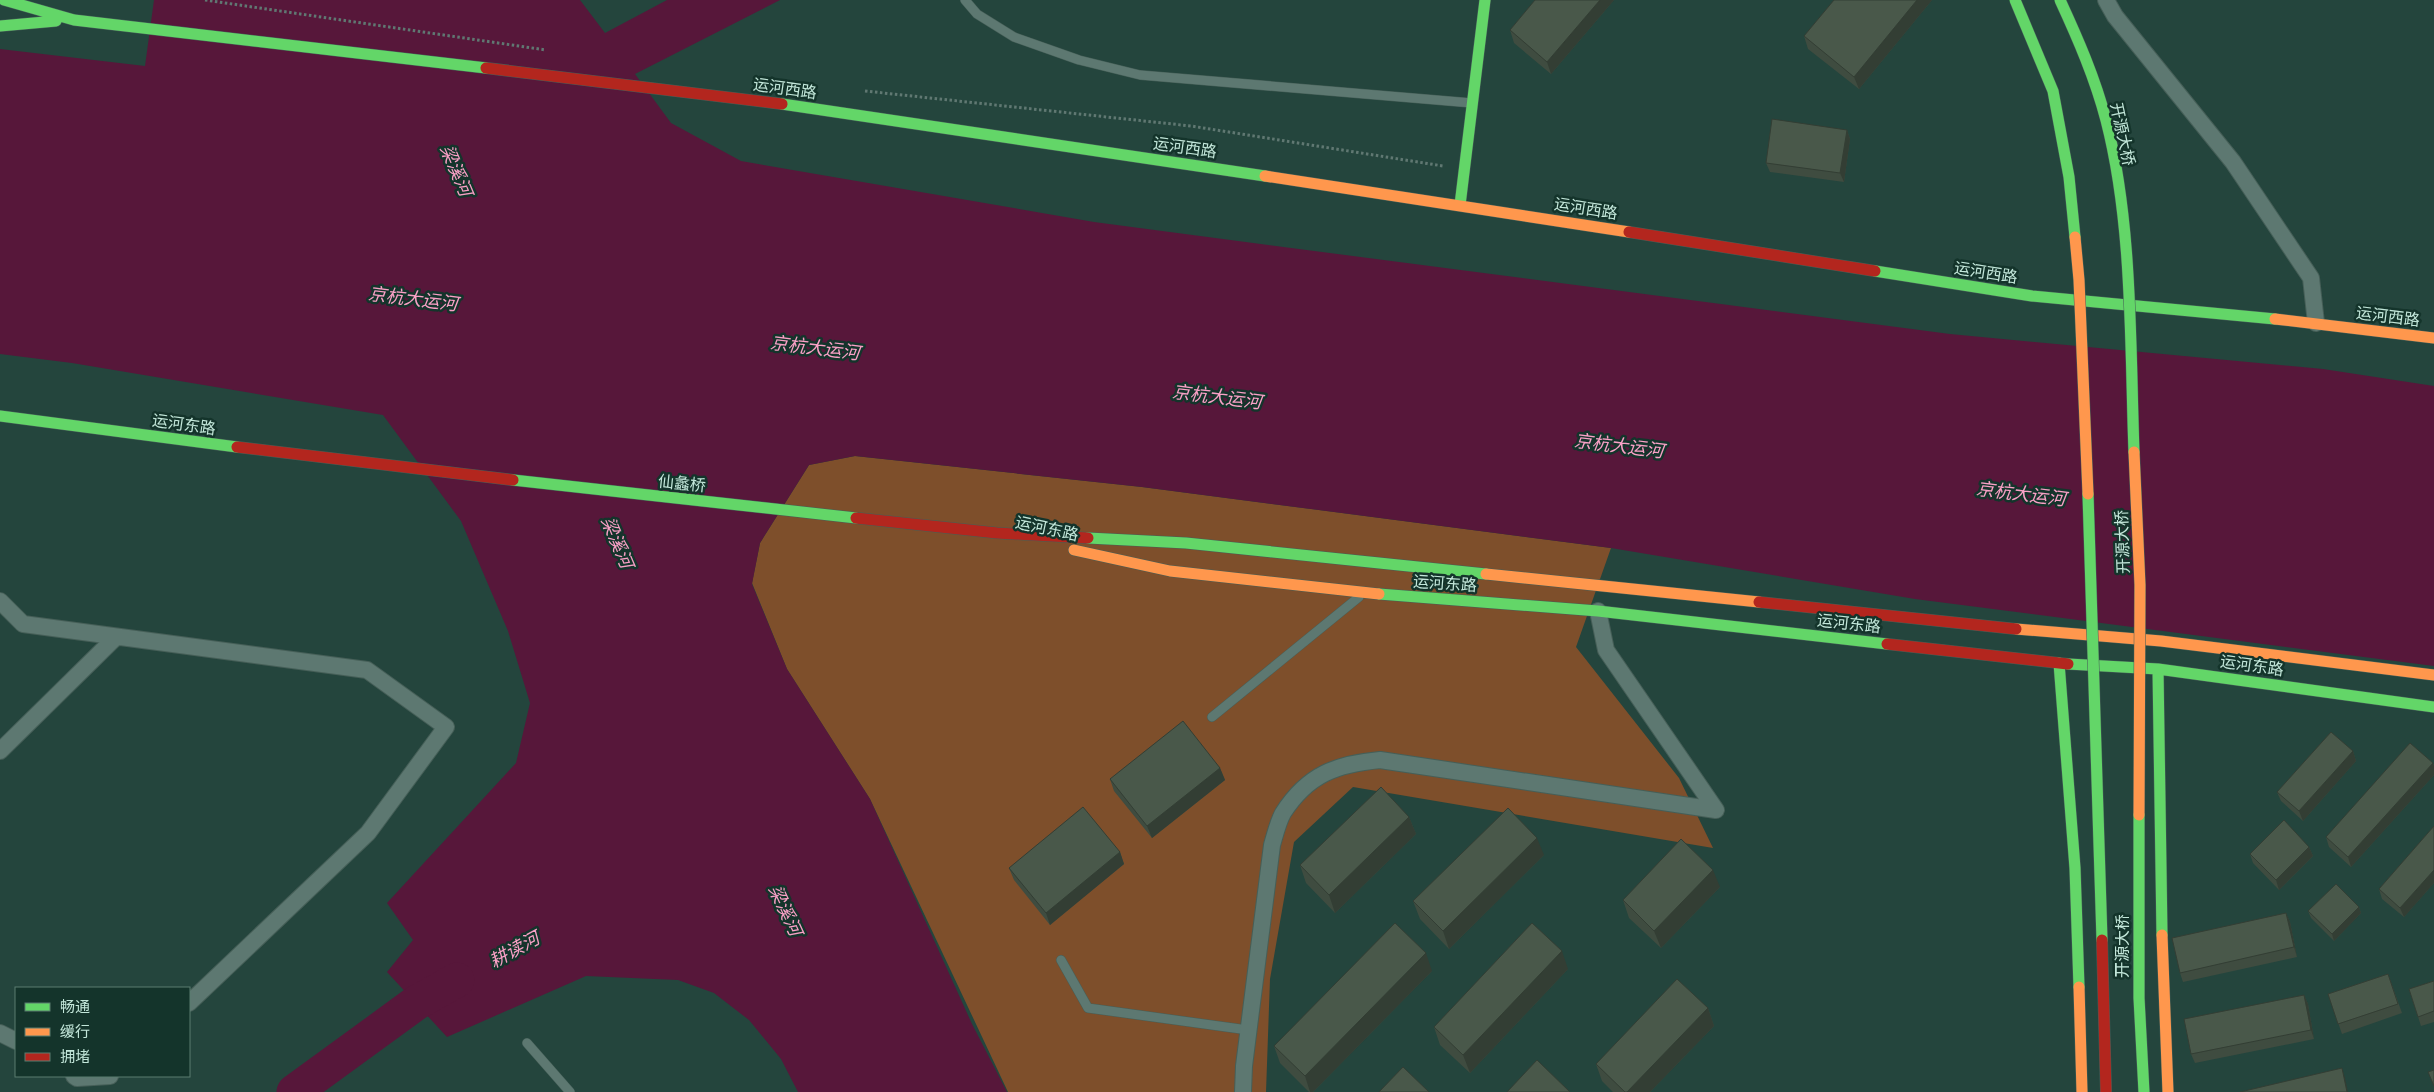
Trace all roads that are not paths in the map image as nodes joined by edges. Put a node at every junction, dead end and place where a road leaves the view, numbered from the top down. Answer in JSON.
{"nodes":[{"id":1,"x":4,"y":0,"type":"edge"},
{"id":2,"x":965,"y":0,"type":"edge"},
{"id":3,"x":1485,"y":0,"type":"edge"},
{"id":4,"x":2015,"y":0,"type":"edge"},
{"id":5,"x":2060,"y":0,"type":"edge"},
{"id":6,"x":2106,"y":0,"type":"edge"},
{"id":7,"x":74,"y":20,"type":"junction"},
{"id":8,"x":0,"y":26,"type":"edge"},
{"id":9,"x":1473,"y":103,"type":"junction"},
{"id":10,"x":1460,"y":205,"type":"junction"},
{"id":11,"x":2316,"y":323,"type":"junction"},
{"id":12,"x":2434,"y":338,"type":"edge"},
{"id":13,"x":0,"y":416,"type":"edge"},
{"id":14,"x":363,"y":464,"type":"joint"},
{"id":15,"x":997,"y":534,"type":"junction"},
{"id":16,"x":1364,"y":593,"type":"junction"},
{"id":17,"x":0,"y":601,"type":"edge"},
{"id":18,"x":1598,"y":610,"type":"junction"},
{"id":19,"x":116,"y":637,"type":"junction"},
{"id":20,"x":2059,"y":663,"type":"junction"},
{"id":21,"x":2158,"y":669,"type":"junction"},
{"id":22,"x":2434,"y":675,"type":"edge"},
{"id":23,"x":2434,"y":707,"type":"edge"},
{"id":24,"x":1212,"y":718,"type":"dead end"},
{"id":25,"x":0,"y":751,"type":"edge"},
{"id":26,"x":1061,"y":960,"type":"dead end"},
{"id":27,"x":190,"y":1002,"type":"edge"},
{"id":28,"x":1248,"y":1030,"type":"junction"},
{"id":29,"x":0,"y":1033,"type":"edge"},
{"id":30,"x":15,"y":1040,"type":"edge"},
{"id":31,"x":527,"y":1043,"type":"dead end"},
{"id":32,"x":76,"y":1077,"type":"edge"},
{"id":33,"x":94,"y":1077,"type":"edge"},
{"id":34,"x":570,"y":1092,"type":"edge"},
{"id":35,"x":1243,"y":1092,"type":"edge"},
{"id":36,"x":2082,"y":1092,"type":"edge"},
{"id":37,"x":2106,"y":1092,"type":"edge"},
{"id":38,"x":2144,"y":1092,"type":"edge"},
{"id":39,"x":2168,"y":1092,"type":"edge"}],
"edges":[{"from":1,"to":7,"type":"main road"},
{"from":2,"to":9,"type":"lane"},
{"from":3,"to":9,"type":"main road"},
{"from":4,"to":37,"type":"main road","bridge":true},
{"from":5,"to":38,"type":"main road","name":"开源大桥","bridge":true},
{"from":6,"to":11,"type":"street"},
{"from":7,"to":8,"type":"main road"},
{"from":7,"to":10,"type":"main road","name":"运河西路"},
{"from":9,"to":10,"type":"main road"},
{"from":10,"to":11,"type":"main road","name":"运河西路"},
{"from":11,"to":12,"type":"main road","name":"运河西路"},
{"from":13,"to":14,"type":"main road","name":"运河东路"},
{"from":14,"to":15,"type":"main road","name":"仙蠡桥"},
{"from":15,"to":16,"type":"main road","name":"运河东路"},
{"from":15,"to":22,"type":"main road","name":"运河东路"},
{"from":16,"to":18,"type":"main road","name":"运河东路"},
{"from":16,"to":24,"type":"lane"},
{"from":17,"to":19,"type":"street"},
{"from":18,"to":20,"type":"main road","name":"运河东路"},
{"from":18,"to":28,"type":"street"},
{"from":19,"to":25,"type":"street"},
{"from":19,"to":27,"type":"street"},
{"from":20,"to":21,"type":"main road","name":"运河东路"},
{"from":20,"to":36,"type":"main road"},
{"from":21,"to":23,"type":"main road","name":"运河东路"},
{"from":21,"to":39,"type":"main road"},
{"from":26,"to":28,"type":"lane"},
{"from":28,"to":35,"type":"street"},
{"from":29,"to":30,"type":"street"},
{"from":31,"to":34,"type":"lane"},
{"from":32,"to":33,"type":"street"}]}
